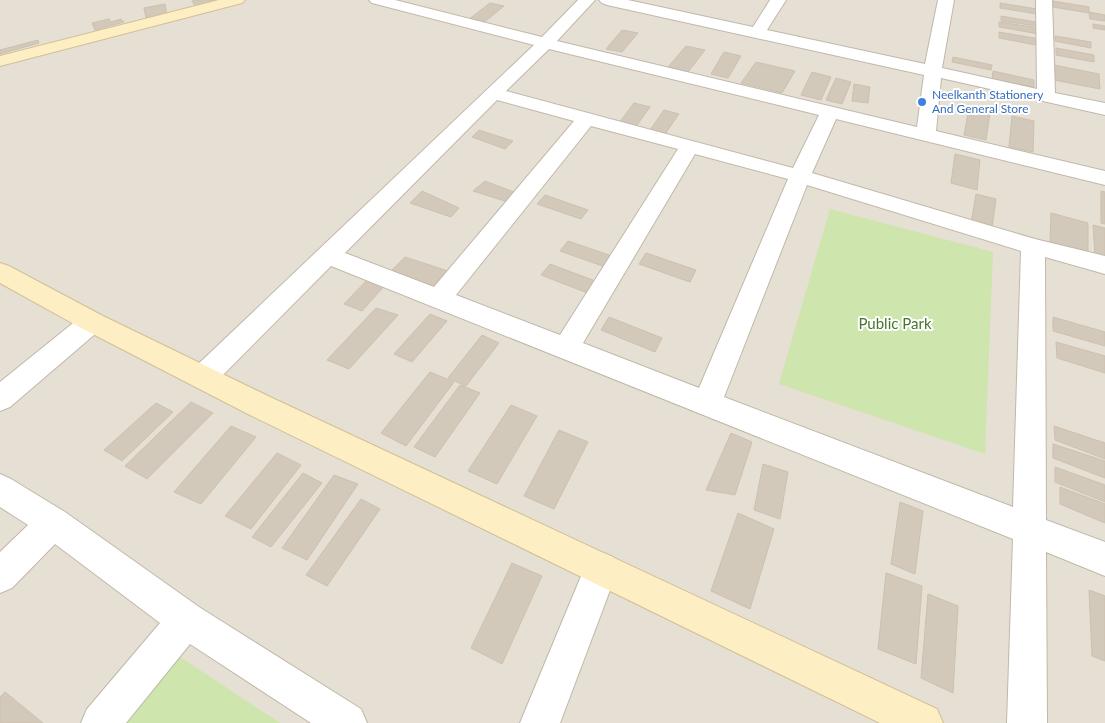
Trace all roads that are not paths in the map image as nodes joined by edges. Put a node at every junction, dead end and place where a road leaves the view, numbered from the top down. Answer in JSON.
{"nodes":[{"id":1,"x":237,"y":0,"type":"edge"},
{"id":2,"x":377,"y":0,"type":"edge"},
{"id":3,"x":587,"y":0,"type":"edge"},
{"id":4,"x":607,"y":0,"type":"edge"},
{"id":5,"x":778,"y":0,"type":"edge"},
{"id":6,"x":946,"y":0,"type":"edge"},
{"id":7,"x":1044,"y":0,"type":"edge"},
{"id":8,"x":673,"y":7,"type":"edge"},
{"id":9,"x":757,"y":33,"type":"junction"},
{"id":10,"x":546,"y":43,"type":"junction"},
{"id":11,"x":0,"y":61,"type":"edge"},
{"id":12,"x":933,"y":71,"type":"junction"},
{"id":13,"x":493,"y":92,"type":"junction"},
{"id":14,"x":1046,"y":96,"type":"junction"},
{"id":15,"x":1105,"y":109,"type":"edge"},
{"id":16,"x":830,"y":112,"type":"junction"},
{"id":17,"x":588,"y":118,"type":"junction"},
{"id":18,"x":926,"y":135,"type":"junction"},
{"id":19,"x":690,"y":146,"type":"junction"},
{"id":20,"x":800,"y":176,"type":"junction"},
{"id":21,"x":1105,"y":178,"type":"edge"},
{"id":22,"x":1033,"y":246,"type":"junction"},
{"id":23,"x":327,"y":255,"type":"junction"},
{"id":24,"x":1105,"y":265,"type":"edge"},
{"id":25,"x":0,"y":272,"type":"edge"},
{"id":26,"x":438,"y":299,"type":"junction"},
{"id":27,"x":92,"y":322,"type":"junction"},
{"id":28,"x":565,"y":348,"type":"junction"},
{"id":29,"x":203,"y":377,"type":"junction"},
{"id":30,"x":0,"y":400,"type":"edge"},
{"id":31,"x":707,"y":404,"type":"junction"},
{"id":32,"x":0,"y":489,"type":"edge"},
{"id":33,"x":53,"y":523,"type":"junction"},
{"id":34,"x":1029,"y":530,"type":"junction"},
{"id":35,"x":1105,"y":559,"type":"edge"},
{"id":36,"x":601,"y":569,"type":"junction"},
{"id":37,"x":0,"y":576,"type":"edge"},
{"id":38,"x":186,"y":620,"type":"junction"},
{"id":39,"x":101,"y":723,"type":"edge"},
{"id":40,"x":347,"y":723,"type":"edge"},
{"id":41,"x":540,"y":723,"type":"edge"},
{"id":42,"x":923,"y":723,"type":"edge"},
{"id":43,"x":1027,"y":723,"type":"edge"}],
"edges":[{"from":1,"to":11,"type":"street"},
{"from":2,"to":10,"type":"street"},
{"from":3,"to":10,"type":"street"},
{"from":4,"to":8,"type":"street"},
{"from":5,"to":9,"type":"street"},
{"from":6,"to":12,"type":"street"},
{"from":7,"to":14,"type":"street"},
{"from":8,"to":9,"type":"street"},
{"from":9,"to":12,"type":"street"},
{"from":10,"to":13,"type":"street"},
{"from":10,"to":16,"type":"street"},
{"from":12,"to":14,"type":"street"},
{"from":12,"to":18,"type":"street"},
{"from":13,"to":17,"type":"street"},
{"from":13,"to":23,"type":"street"},
{"from":14,"to":15,"type":"street"},
{"from":16,"to":18,"type":"street"},
{"from":16,"to":20,"type":"street"},
{"from":17,"to":19,"type":"street"},
{"from":17,"to":26,"type":"street"},
{"from":18,"to":21,"type":"street"},
{"from":19,"to":20,"type":"street"},
{"from":19,"to":28,"type":"street"},
{"from":20,"to":22,"type":"street"},
{"from":20,"to":31,"type":"street"},
{"from":22,"to":24,"type":"street"},
{"from":22,"to":34,"type":"street"},
{"from":23,"to":26,"type":"street"},
{"from":23,"to":29,"type":"street"},
{"from":25,"to":27,"type":"street"},
{"from":26,"to":28,"type":"street"},
{"from":27,"to":29,"type":"street"},
{"from":27,"to":30,"type":"street"},
{"from":28,"to":31,"type":"street"},
{"from":29,"to":36,"type":"street"},
{"from":31,"to":34,"type":"street"},
{"from":32,"to":33,"type":"street"},
{"from":33,"to":37,"type":"street"},
{"from":33,"to":38,"type":"street"},
{"from":34,"to":35,"type":"street"},
{"from":34,"to":43,"type":"street"},
{"from":36,"to":41,"type":"street"},
{"from":36,"to":42,"type":"street"},
{"from":38,"to":39,"type":"street"},
{"from":38,"to":40,"type":"street"}]}
